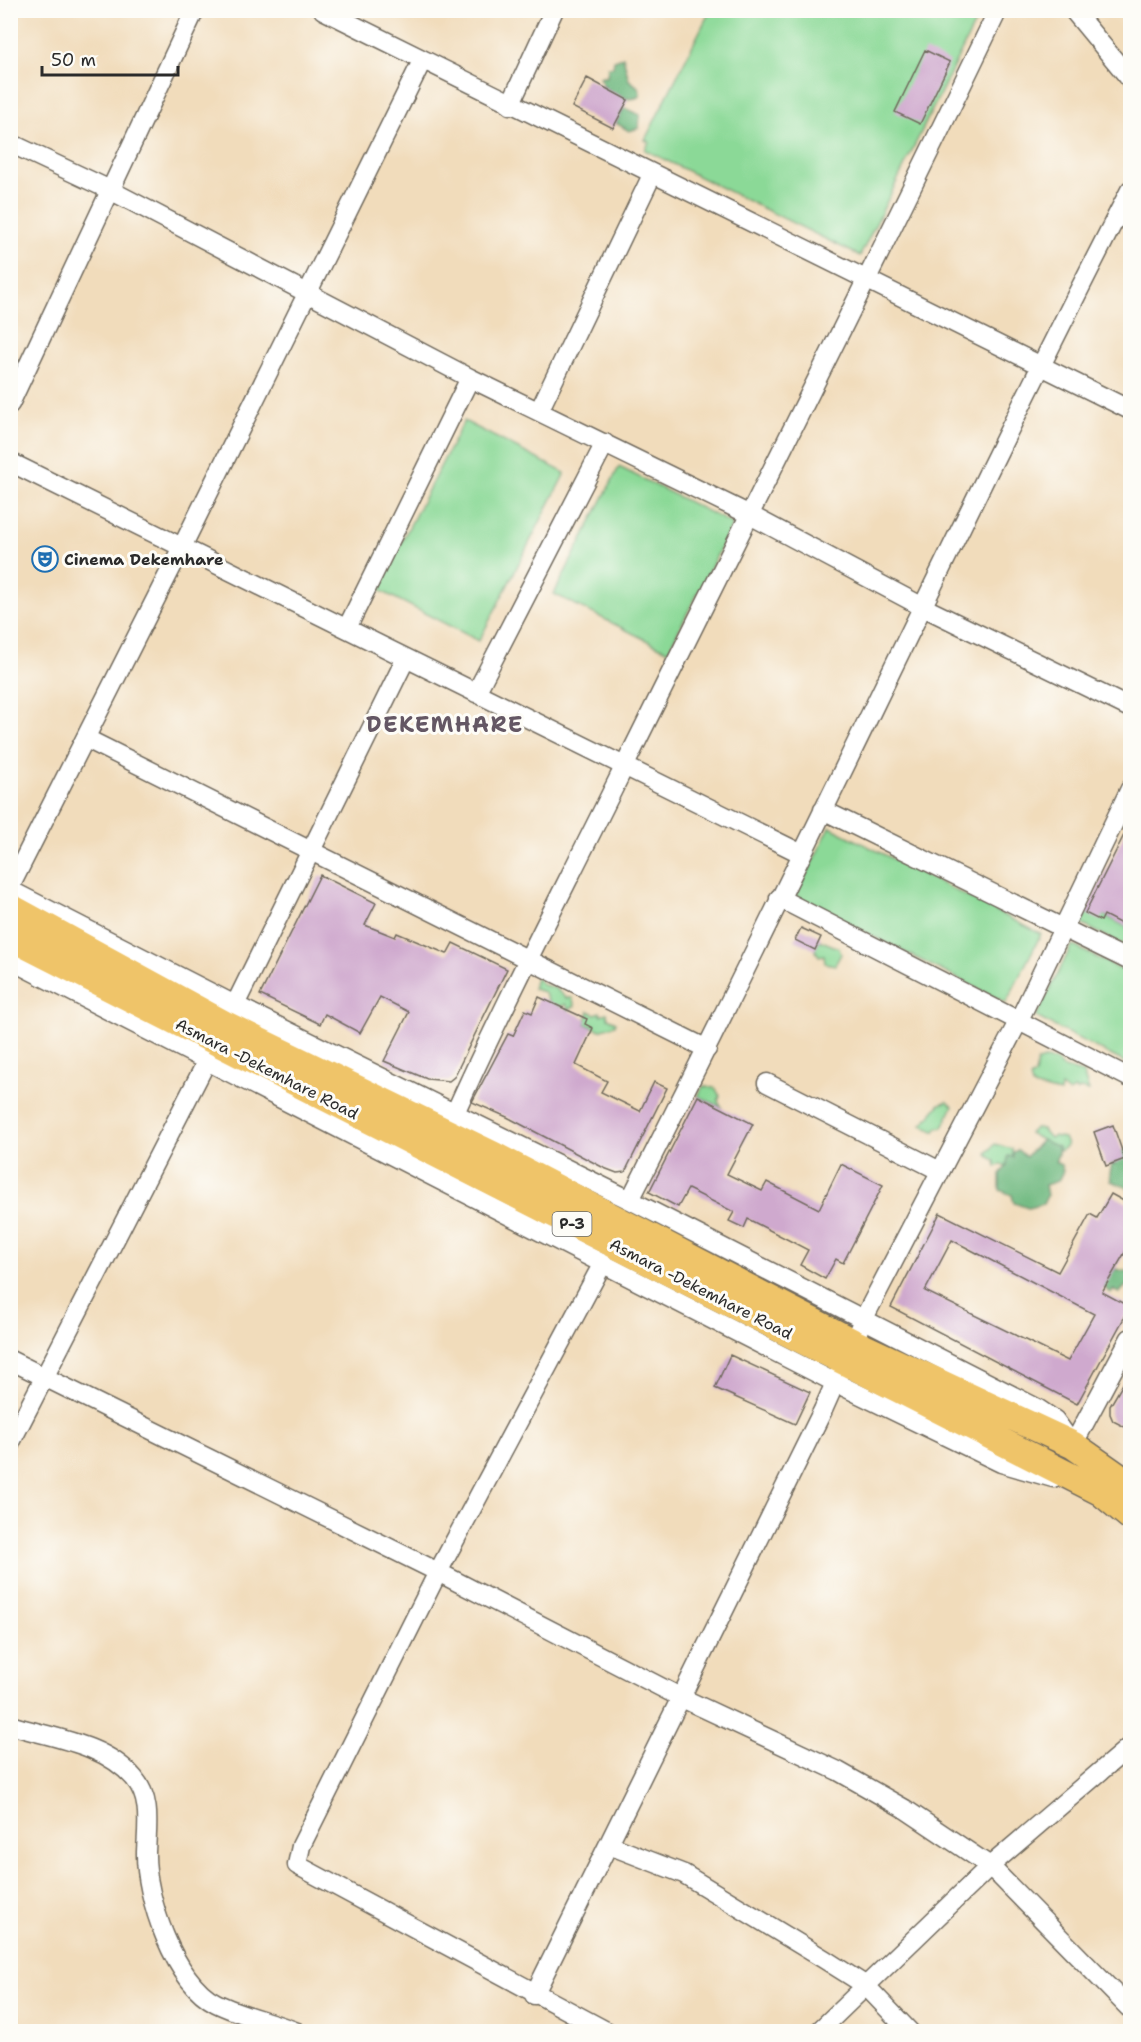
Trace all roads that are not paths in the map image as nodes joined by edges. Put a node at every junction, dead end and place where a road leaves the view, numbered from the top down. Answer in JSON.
{"nodes":[{"id":1,"x":195,"y":10,"type":"edge"},
{"id":2,"x":323,"y":10,"type":"edge"},
{"id":3,"x":554,"y":10,"type":"edge"},
{"id":4,"x":998,"y":10,"type":"edge"},
{"id":5,"x":1073,"y":10,"type":"edge"},
{"id":6,"x":422,"y":61,"type":"junction"},
{"id":7,"x":1131,"y":79,"type":"edge"},
{"id":8,"x":510,"y":105,"type":"junction"},
{"id":9,"x":10,"y":143,"type":"edge"},
{"id":10,"x":652,"y":175,"type":"junction"},
{"id":11,"x":110,"y":190,"type":"junction"},
{"id":12,"x":1131,"y":190,"type":"edge"},
{"id":13,"x":868,"y":281,"type":"junction"},
{"id":14,"x":306,"y":292,"type":"junction"},
{"id":15,"x":1040,"y":366,"type":"junction"},
{"id":16,"x":470,"y":378,"type":"junction"},
{"id":17,"x":10,"y":404,"type":"edge"},
{"id":18,"x":1131,"y":410,"type":"edge"},
{"id":19,"x":539,"y":411,"type":"junction"},
{"id":20,"x":605,"y":443,"type":"junction"},
{"id":21,"x":10,"y":462,"type":"edge"},
{"id":22,"x":748,"y":514,"type":"junction"},
{"id":23,"x":183,"y":545,"type":"junction"},
{"id":24,"x":923,"y":607,"type":"junction"},
{"id":25,"x":347,"y":628,"type":"junction"},
{"id":26,"x":406,"y":658,"type":"junction"},
{"id":27,"x":476,"y":693,"type":"junction"},
{"id":28,"x":1131,"y":708,"type":"edge"},
{"id":29,"x":87,"y":739,"type":"junction"},
{"id":30,"x":625,"y":767,"type":"junction"},
{"id":31,"x":1131,"y":789,"type":"edge"},
{"id":32,"x":823,"y":810,"type":"junction"},
{"id":33,"x":310,"y":850,"type":"junction"},
{"id":34,"x":800,"y":853,"type":"junction"},
{"id":35,"x":11,"y":898,"type":"edge"},
{"id":36,"x":779,"y":898,"type":"junction"},
{"id":37,"x":1064,"y":927,"type":"junction"},
{"id":38,"x":10,"y":937,"type":"edge"},
{"id":39,"x":10,"y":960,"type":"edge"},
{"id":40,"x":526,"y":960,"type":"junction"},
{"id":41,"x":1131,"y":961,"type":"edge"},
{"id":42,"x":1019,"y":1020,"type":"junction"},
{"id":43,"x":221,"y":1034,"type":"junction"},
{"id":44,"x":707,"y":1049,"type":"junction"},
{"id":45,"x":1131,"y":1078,"type":"edge"},
{"id":46,"x":766,"y":1083,"type":"dead end"},
{"id":47,"x":455,"y":1113,"type":"junction"},
{"id":48,"x":492,"y":1169,"type":"junction"},
{"id":49,"x":940,"y":1171,"type":"junction"},
{"id":50,"x":630,"y":1200,"type":"junction"},
{"id":51,"x":603,"y":1263,"type":"junction"},
{"id":52,"x":1131,"y":1338,"type":"edge"},
{"id":53,"x":849,"y":1352,"type":"junction"},
{"id":54,"x":10,"y":1360,"type":"edge"},
{"id":55,"x":44,"y":1376,"type":"junction"},
{"id":56,"x":10,"y":1444,"type":"edge"},
{"id":57,"x":1073,"y":1445,"type":"junction"},
{"id":58,"x":1131,"y":1485,"type":"edge"},
{"id":59,"x":1131,"y":1516,"type":"edge"},
{"id":60,"x":438,"y":1572,"type":"junction"},
{"id":61,"x":682,"y":1698,"type":"junction"},
{"id":62,"x":10,"y":1725,"type":"edge"},
{"id":63,"x":1131,"y":1746,"type":"edge"},
{"id":64,"x":609,"y":1845,"type":"junction"},
{"id":65,"x":990,"y":1866,"type":"junction"},
{"id":66,"x":865,"y":1985,"type":"junction"},
{"id":67,"x":534,"y":1995,"type":"junction"},
{"id":68,"x":1131,"y":2009,"type":"edge"},
{"id":69,"x":297,"y":2031,"type":"edge"},
{"id":70,"x":608,"y":2031,"type":"edge"},
{"id":71,"x":818,"y":2031,"type":"edge"},
{"id":72,"x":910,"y":2031,"type":"edge"}],
"edges":[{"from":1,"to":11,"type":"street"},
{"from":2,"to":6,"type":"street"},
{"from":3,"to":8,"type":"street"},
{"from":4,"to":13,"type":"street"},
{"from":5,"to":7,"type":"street"},
{"from":6,"to":8,"type":"street"},
{"from":6,"to":14,"type":"street"},
{"from":8,"to":10,"type":"street"},
{"from":9,"to":11,"type":"street"},
{"from":10,"to":13,"type":"street"},
{"from":10,"to":19,"type":"street"},
{"from":11,"to":14,"type":"street"},
{"from":11,"to":17,"type":"street"},
{"from":12,"to":15,"type":"street"},
{"from":13,"to":15,"type":"street"},
{"from":13,"to":22,"type":"street"},
{"from":14,"to":16,"type":"street"},
{"from":14,"to":23,"type":"street"},
{"from":15,"to":18,"type":"street"},
{"from":15,"to":24,"type":"street"},
{"from":16,"to":19,"type":"street"},
{"from":16,"to":25,"type":"street"},
{"from":19,"to":20,"type":"street"},
{"from":20,"to":22,"type":"street"},
{"from":20,"to":27,"type":"street"},
{"from":21,"to":23,"type":"street"},
{"from":22,"to":24,"type":"street"},
{"from":22,"to":30,"type":"street"},
{"from":23,"to":25,"type":"street"},
{"from":23,"to":29,"type":"street"},
{"from":24,"to":28,"type":"street"},
{"from":24,"to":32,"type":"street"},
{"from":25,"to":26,"type":"street"},
{"from":26,"to":27,"type":"street"},
{"from":26,"to":33,"type":"street"},
{"from":27,"to":30,"type":"street"},
{"from":29,"to":33,"type":"street"},
{"from":29,"to":35,"type":"street"},
{"from":30,"to":34,"type":"street"},
{"from":30,"to":40,"type":"street"},
{"from":31,"to":37,"type":"street"},
{"from":32,"to":34,"type":"street"},
{"from":32,"to":37,"type":"street"},
{"from":33,"to":40,"type":"street"},
{"from":33,"to":43,"type":"street"},
{"from":34,"to":36,"type":"street"},
{"from":35,"to":43,"type":"highway","name":"Asmara -Dekemhare Road","number":"P-3"},
{"from":36,"to":42,"type":"street"},
{"from":36,"to":44,"type":"street"},
{"from":37,"to":41,"type":"street"},
{"from":37,"to":42,"type":"street"},
{"from":38,"to":43,"type":"highway","name":"Asmara -Dekemhare Road","number":"P-3"},
{"from":39,"to":43,"type":"street"},
{"from":40,"to":44,"type":"street"},
{"from":40,"to":47,"type":"street"},
{"from":42,"to":45,"type":"street"},
{"from":42,"to":49,"type":"street"},
{"from":43,"to":47,"type":"street"},
{"from":43,"to":48,"type":"highway","name":"Asmara -Dekemhare Road","number":"P-3"},
{"from":43,"to":48,"type":"street"},
{"from":43,"to":55,"type":"street"},
{"from":44,"to":50,"type":"street"},
{"from":46,"to":49,"type":"street"},
{"from":47,"to":48,"type":"street"},
{"from":48,"to":50,"type":"street"},
{"from":48,"to":51,"type":"street"},
{"from":48,"to":53,"type":"highway","name":"Asmara -Dekemhare Road","number":"P-3"},
{"from":49,"to":53,"type":"street"},
{"from":50,"to":53,"type":"street"},
{"from":51,"to":53,"type":"street"},
{"from":51,"to":60,"type":"street"},
{"from":52,"to":57,"type":"street"},
{"from":53,"to":57,"type":"highway","name":"Asmara -Dekemhare Road","number":"P-3"},
{"from":53,"to":59,"type":"highway","name":"Asmara -Dekemhare Road","number":"P-3"},
{"from":53,"to":61,"type":"street"},
{"from":54,"to":55,"type":"street"},
{"from":55,"to":56,"type":"street"},
{"from":55,"to":60,"type":"street"},
{"from":57,"to":58,"type":"highway","name":"Asmara -Dekemhare Road","number":"P-3"},
{"from":60,"to":61,"type":"street"},
{"from":60,"to":67,"type":"street"},
{"from":61,"to":64,"type":"street"},
{"from":61,"to":65,"type":"street"},
{"from":62,"to":69,"type":"street"},
{"from":63,"to":65,"type":"street"},
{"from":64,"to":66,"type":"street"},
{"from":64,"to":67,"type":"street"},
{"from":65,"to":66,"type":"street"},
{"from":65,"to":68,"type":"street"},
{"from":66,"to":71,"type":"street"},
{"from":66,"to":72,"type":"street"},
{"from":67,"to":70,"type":"street"}]}
